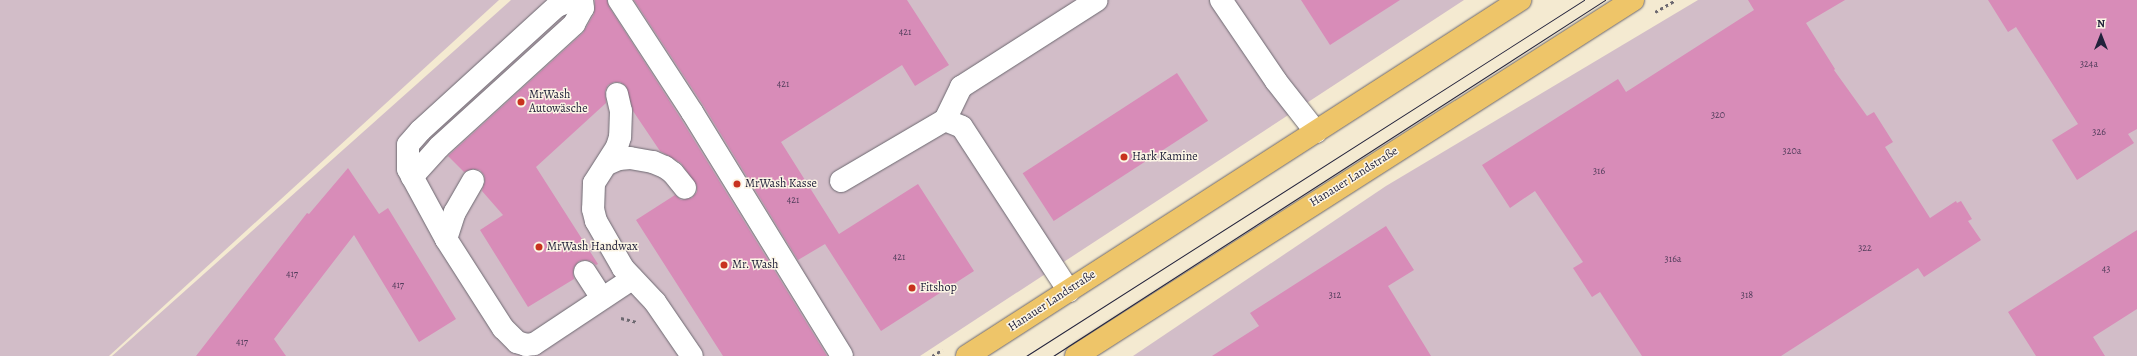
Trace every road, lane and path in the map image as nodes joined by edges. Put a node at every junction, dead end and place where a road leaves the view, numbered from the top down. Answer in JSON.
{"nodes":[{"id":1,"x":572,"y":0,"type":"edge"},
{"id":2,"x":582,"y":0,"type":"edge"},
{"id":3,"x":619,"y":0,"type":"edge"},
{"id":4,"x":1097,"y":0,"type":"edge"},
{"id":5,"x":1221,"y":0,"type":"edge"},
{"id":6,"x":1520,"y":0,"type":"edge"},
{"id":7,"x":1633,"y":0,"type":"edge"},
{"id":8,"x":617,"y":94,"type":"dead end"},
{"id":9,"x":945,"y":120,"type":"junction"},
{"id":10,"x":1316,"y":132,"type":"junction"},
{"id":11,"x":607,"y":164,"type":"junction"},
{"id":12,"x":412,"y":178,"type":"junction"},
{"id":13,"x":473,"y":181,"type":"dead end"},
{"id":14,"x":841,"y":181,"type":"dead end"},
{"id":15,"x":685,"y":188,"type":"dead end"},
{"id":16,"x":446,"y":239,"type":"junction"},
{"id":17,"x":585,"y":272,"type":"dead end"},
{"id":18,"x":632,"y":279,"type":"junction"},
{"id":19,"x":1069,"y":290,"type":"junction"},
{"id":20,"x":602,"y":298,"type":"junction"},
{"id":21,"x":615,"y":322,"type":"dead end"},
{"id":22,"x":645,"y":324,"type":"dead end"},
{"id":23,"x":503,"y":328,"type":"junction"},
{"id":24,"x":508,"y":356,"type":"edge"},
{"id":25,"x":692,"y":356,"type":"edge"},
{"id":26,"x":842,"y":356,"type":"edge"},
{"id":27,"x":967,"y":356,"type":"edge"},
{"id":28,"x":1076,"y":356,"type":"edge"}],
"edges":[{"from":1,"to":12,"type":"lane"},
{"from":2,"to":12,"type":"lane"},
{"from":3,"to":26,"type":"lane"},
{"from":4,"to":9,"type":"lane"},
{"from":5,"to":10,"type":"lane"},
{"from":6,"to":10,"type":"main road","name":"Hanauer Landstraße"},
{"from":7,"to":28,"type":"main road","name":"Hanauer Landstraße"},
{"from":8,"to":11,"type":"lane"},
{"from":9,"to":14,"type":"lane"},
{"from":9,"to":19,"type":"lane"},
{"from":10,"to":19,"type":"main road","name":"Hanauer Landstraße"},
{"from":11,"to":15,"type":"lane"},
{"from":11,"to":18,"type":"lane"},
{"from":12,"to":16,"type":"lane"},
{"from":13,"to":16,"type":"lane"},
{"from":16,"to":23,"type":"lane"},
{"from":17,"to":20,"type":"lane"},
{"from":18,"to":20,"type":"lane"},
{"from":18,"to":25,"type":"lane"},
{"from":19,"to":27,"type":"main road","name":"Hanauer Landstraße"},
{"from":20,"to":23,"type":"lane"},
{"from":21,"to":22,"type":"path"},
{"from":23,"to":24,"type":"lane"}]}
